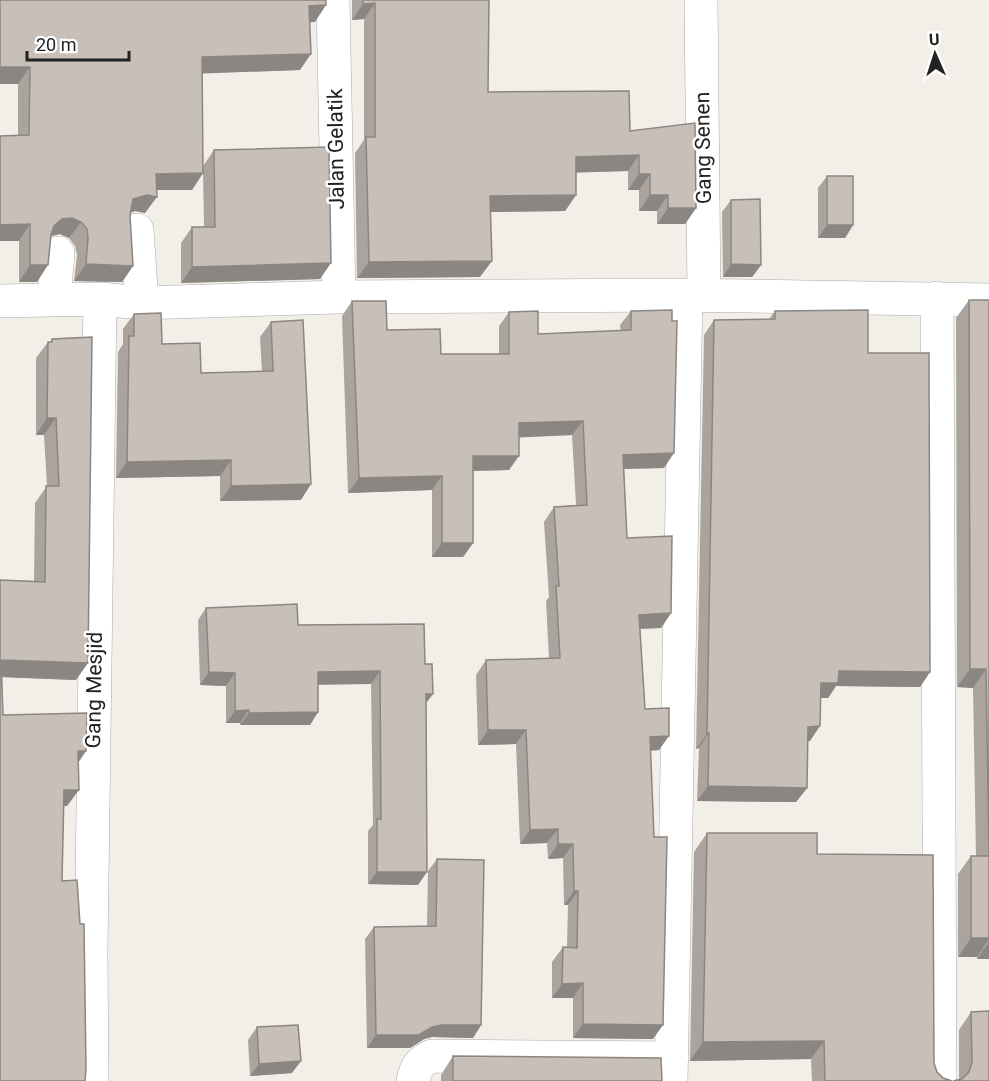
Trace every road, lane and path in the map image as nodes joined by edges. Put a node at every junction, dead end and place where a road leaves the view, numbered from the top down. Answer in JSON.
{"nodes":[{"id":1,"x":333,"y":0,"type":"edge"},
{"id":2,"x":701,"y":0,"type":"edge"},
{"id":3,"x":136,"y":230,"type":"dead end"},
{"id":4,"x":58,"y":254,"type":"dead end"},
{"id":5,"x":695,"y":295,"type":"junction"},
{"id":6,"x":339,"y":297,"type":"junction"},
{"id":7,"x":937,"y":298,"type":"junction"},
{"id":8,"x":54,"y":299,"type":"junction"},
{"id":9,"x":100,"y":299,"type":"junction"},
{"id":10,"x":989,"y":300,"type":"edge"},
{"id":11,"x":0,"y":301,"type":"edge"},
{"id":12,"x":142,"y":303,"type":"junction"},
{"id":13,"x":672,"y":1070,"type":"edge"},
{"id":14,"x":92,"y":1081,"type":"edge"},
{"id":15,"x":413,"y":1081,"type":"edge"},
{"id":16,"x":940,"y":1081,"type":"edge"}],
"edges":[{"from":1,"to":6,"type":"street","name":"Jalan Gelatik"},
{"from":2,"to":5,"type":"street","name":"Gang Senen"},
{"from":3,"to":12,"type":"street"},
{"from":4,"to":8,"type":"street"},
{"from":5,"to":6,"type":"street"},
{"from":5,"to":7,"type":"street"},
{"from":5,"to":13,"type":"street","name":"Gang Senen"},
{"from":6,"to":12,"type":"street"},
{"from":7,"to":10,"type":"street"},
{"from":7,"to":16,"type":"street"},
{"from":8,"to":9,"type":"street"},
{"from":8,"to":11,"type":"street"},
{"from":9,"to":12,"type":"street"},
{"from":9,"to":14,"type":"street","name":"Gang Mesjid"},
{"from":13,"to":15,"type":"street"}]}
